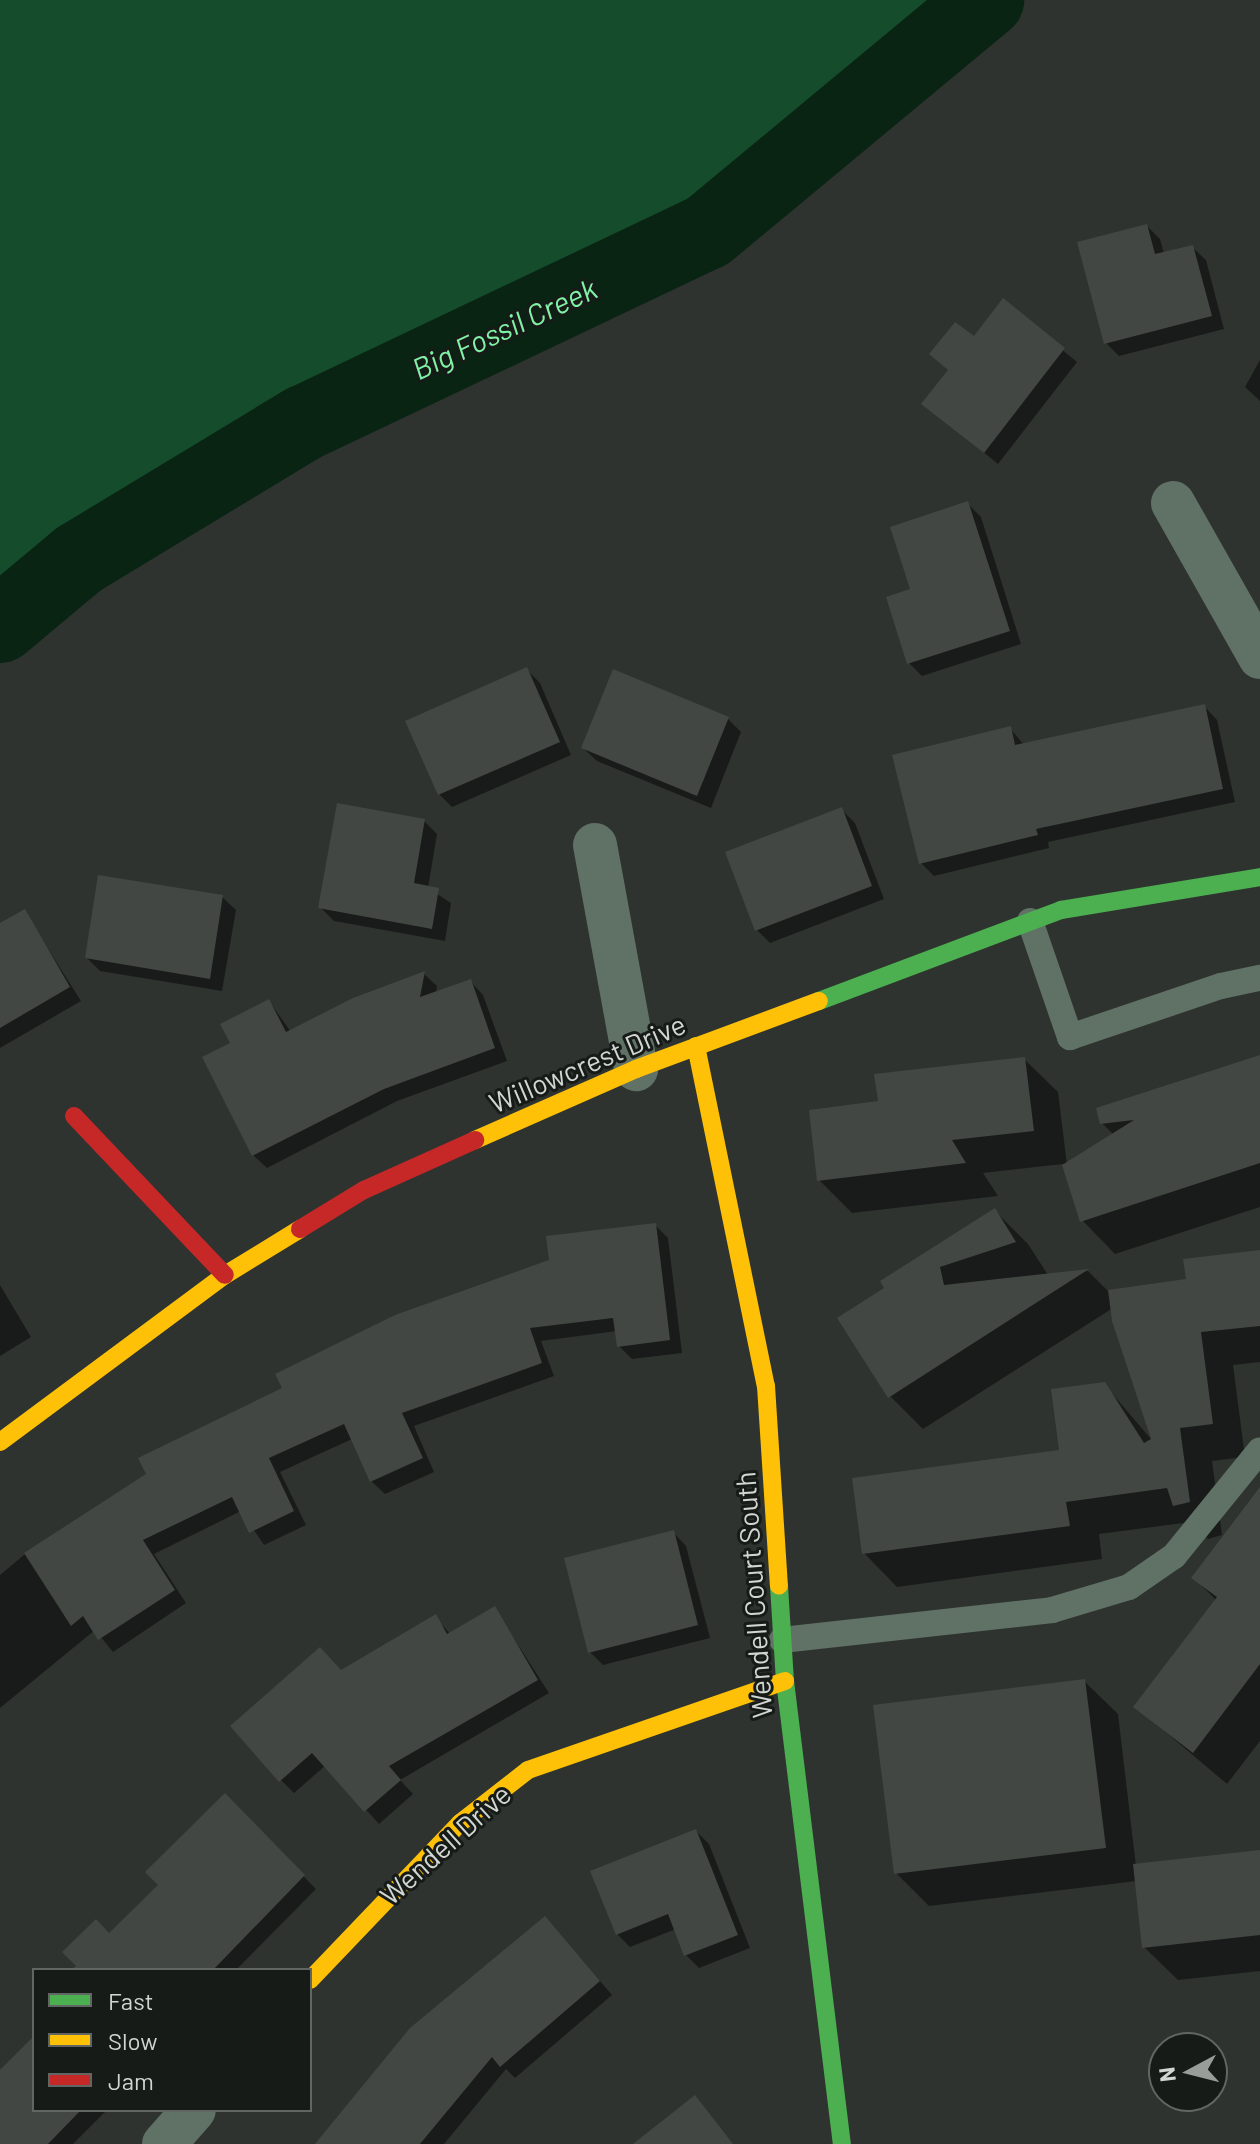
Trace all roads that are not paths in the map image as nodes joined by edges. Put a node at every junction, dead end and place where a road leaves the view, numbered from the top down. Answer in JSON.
{"nodes":[{"id":1,"x":1173,"y":503,"type":"dead end"},
{"id":2,"x":1260,"y":657,"type":"edge"},
{"id":3,"x":595,"y":845,"type":"dead end"},
{"id":4,"x":1260,"y":877,"type":"edge"},
{"id":5,"x":1030,"y":921,"type":"junction"},
{"id":6,"x":1260,"y":978,"type":"edge"},
{"id":7,"x":696,"y":1046,"type":"junction"},
{"id":8,"x":636,"y":1069,"type":"junction"},
{"id":9,"x":74,"y":1116,"type":"dead end"},
{"id":10,"x":225,"y":1275,"type":"junction"},
{"id":11,"x":0,"y":1442,"type":"edge"},
{"id":12,"x":1260,"y":1450,"type":"edge"},
{"id":13,"x":782,"y":1640,"type":"junction"},
{"id":14,"x":785,"y":1681,"type":"junction"},
{"id":15,"x":312,"y":1978,"type":"edge"},
{"id":16,"x":192,"y":2112,"type":"edge"},
{"id":17,"x":164,"y":2144,"type":"edge"},
{"id":18,"x":842,"y":2144,"type":"edge"}],
"edges":[{"from":1,"to":2,"type":"street"},
{"from":3,"to":8,"type":"street"},
{"from":4,"to":5,"type":"street","name":"Willowcrest Drive"},
{"from":5,"to":6,"type":"lane"},
{"from":5,"to":7,"type":"street","name":"Willowcrest Drive"},
{"from":7,"to":8,"type":"street","name":"Willowcrest Drive"},
{"from":7,"to":13,"type":"street","name":"Wendell Court South"},
{"from":8,"to":10,"type":"street","name":"Willowcrest Drive"},
{"from":9,"to":10,"type":"street"},
{"from":10,"to":11,"type":"street","name":"Willowcrest Drive"},
{"from":12,"to":13,"type":"lane"},
{"from":13,"to":14,"type":"street","name":"Wendell Court South"},
{"from":14,"to":15,"type":"street","name":"Wendell Drive"},
{"from":14,"to":18,"type":"street","name":"Wendell Court South"},
{"from":16,"to":17,"type":"street"}]}
